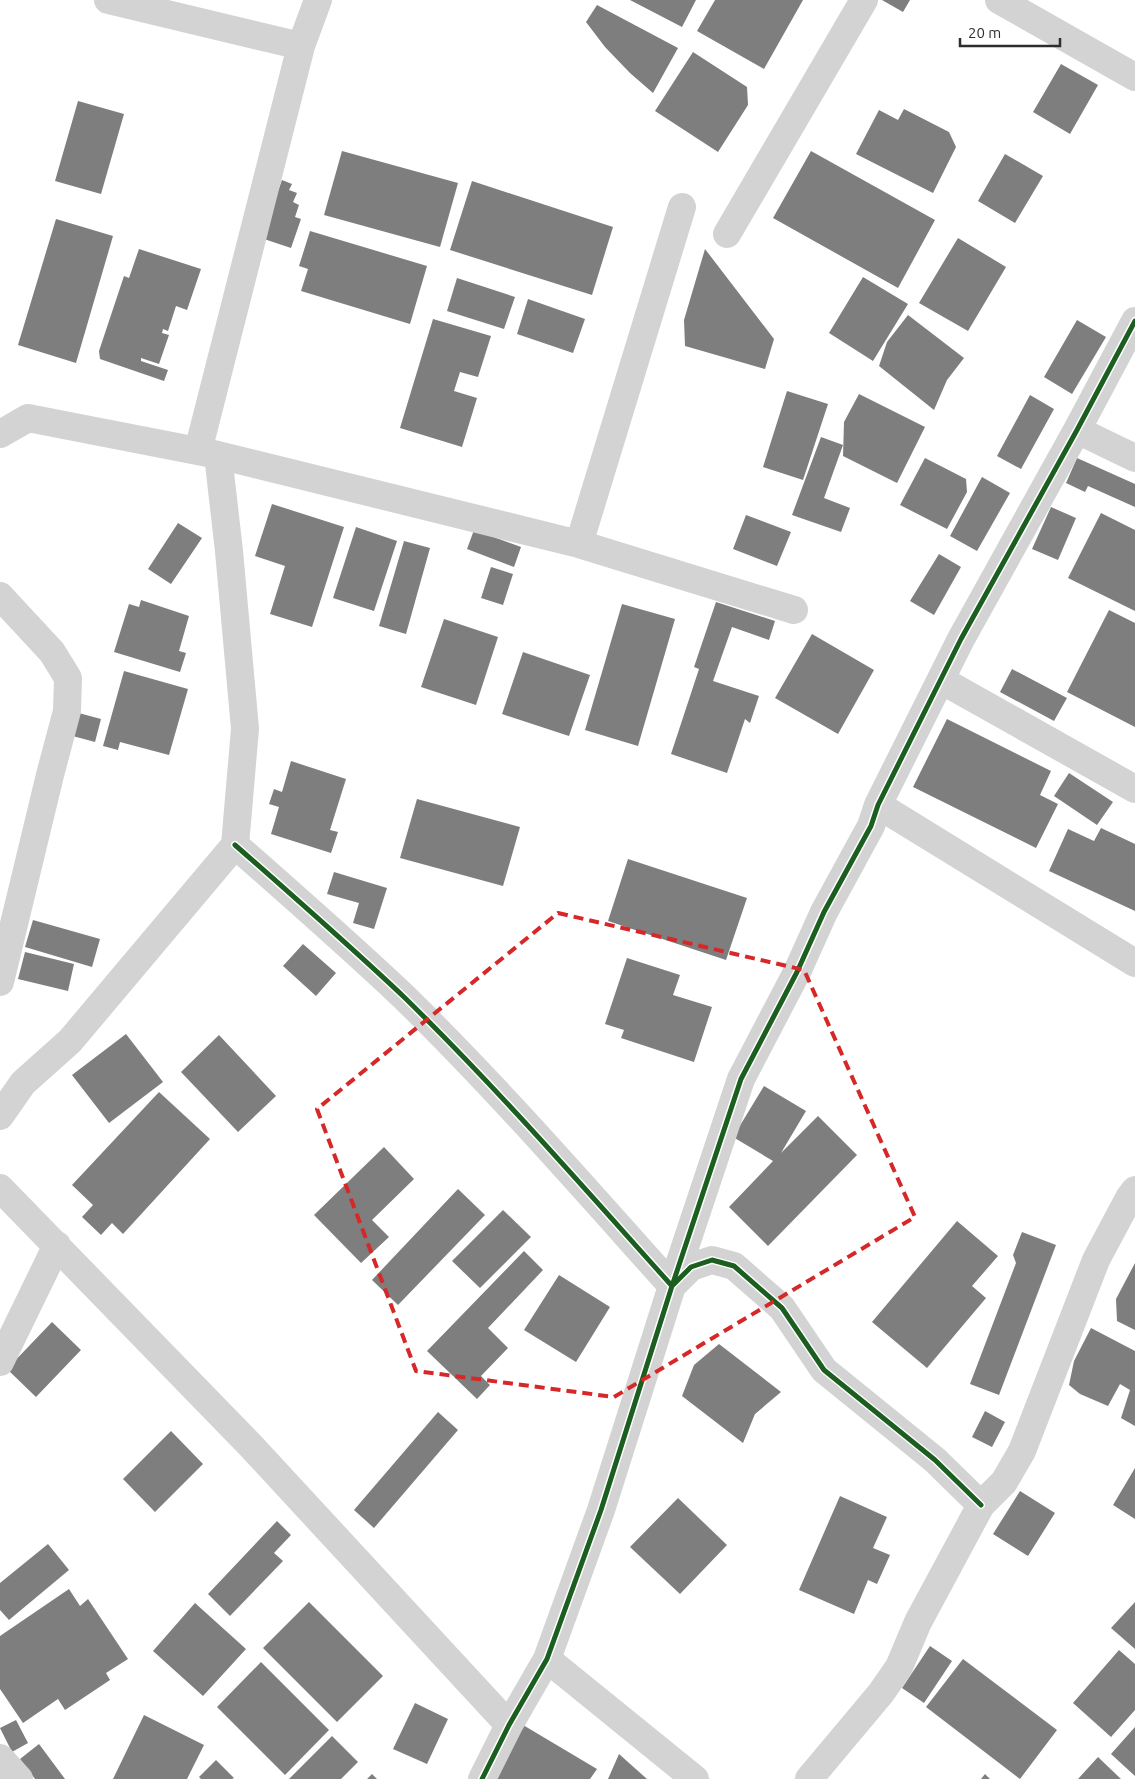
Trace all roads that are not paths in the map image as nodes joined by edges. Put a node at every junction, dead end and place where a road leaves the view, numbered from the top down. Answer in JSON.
{"nodes":[{"id":1,"x":108,"y":0,"type":"edge"},
{"id":2,"x":318,"y":0,"type":"edge"},
{"id":3,"x":864,"y":0,"type":"edge"},
{"id":4,"x":999,"y":0,"type":"edge"},
{"id":5,"x":301,"y":46,"type":"junction"},
{"id":6,"x":1135,"y":77,"type":"edge"},
{"id":7,"x":682,"y":207,"type":"dead end"},
{"id":8,"x":727,"y":234,"type":"dead end"},
{"id":9,"x":1135,"y":321,"type":"edge"},
{"id":10,"x":1077,"y":430,"type":"junction"},
{"id":11,"x":0,"y":434,"type":"edge"},
{"id":12,"x":208,"y":453,"type":"junction"},
{"id":13,"x":1135,"y":458,"type":"edge"},
{"id":14,"x":579,"y":544,"type":"junction"},
{"id":15,"x":0,"y":596,"type":"edge"},
{"id":16,"x":794,"y":610,"type":"dead end"},
{"id":17,"x":941,"y":680,"type":"junction"},
{"id":18,"x":1135,"y":789,"type":"edge"},
{"id":19,"x":878,"y":805,"type":"junction"},
{"id":20,"x":235,"y":845,"type":"junction"},
{"id":21,"x":1135,"y":963,"type":"edge"},
{"id":22,"x":0,"y":982,"type":"edge"},
{"id":23,"x":0,"y":1116,"type":"edge"},
{"id":24,"x":0,"y":1188,"type":"edge"},
{"id":25,"x":1135,"y":1190,"type":"edge"},
{"id":26,"x":57,"y":1245,"type":"junction"},
{"id":27,"x":672,"y":1286,"type":"junction"},
{"id":28,"x":0,"y":1362,"type":"edge"},
{"id":29,"x":981,"y":1505,"type":"junction"},
{"id":30,"x":547,"y":1659,"type":"junction"},
{"id":31,"x":509,"y":1725,"type":"junction"},
{"id":32,"x":0,"y":1758,"type":"edge"},
{"id":33,"x":19,"y":1779,"type":"edge"},
{"id":34,"x":482,"y":1779,"type":"edge"},
{"id":35,"x":695,"y":1779,"type":"edge"},
{"id":36,"x":809,"y":1779,"type":"edge"}],
"edges":[{"from":1,"to":5,"type":"street"},
{"from":2,"to":5,"type":"street"},
{"from":3,"to":8,"type":"street"},
{"from":4,"to":6,"type":"street"},
{"from":5,"to":12,"type":"street"},
{"from":7,"to":14,"type":"street"},
{"from":9,"to":10,"type":"street"},
{"from":10,"to":13,"type":"street"},
{"from":10,"to":17,"type":"street"},
{"from":11,"to":12,"type":"street"},
{"from":12,"to":14,"type":"street"},
{"from":12,"to":20,"type":"street"},
{"from":14,"to":16,"type":"street"},
{"from":15,"to":22,"type":"street"},
{"from":17,"to":18,"type":"street"},
{"from":17,"to":19,"type":"street"},
{"from":19,"to":21,"type":"street"},
{"from":19,"to":27,"type":"street"},
{"from":20,"to":23,"type":"street"},
{"from":20,"to":27,"type":"street"},
{"from":24,"to":26,"type":"street"},
{"from":25,"to":29,"type":"street"},
{"from":26,"to":28,"type":"street"},
{"from":26,"to":31,"type":"street"},
{"from":27,"to":29,"type":"street"},
{"from":27,"to":30,"type":"street"},
{"from":29,"to":36,"type":"street"},
{"from":30,"to":31,"type":"street"},
{"from":30,"to":35,"type":"street"},
{"from":31,"to":34,"type":"street"},
{"from":32,"to":33,"type":"street"}]}
